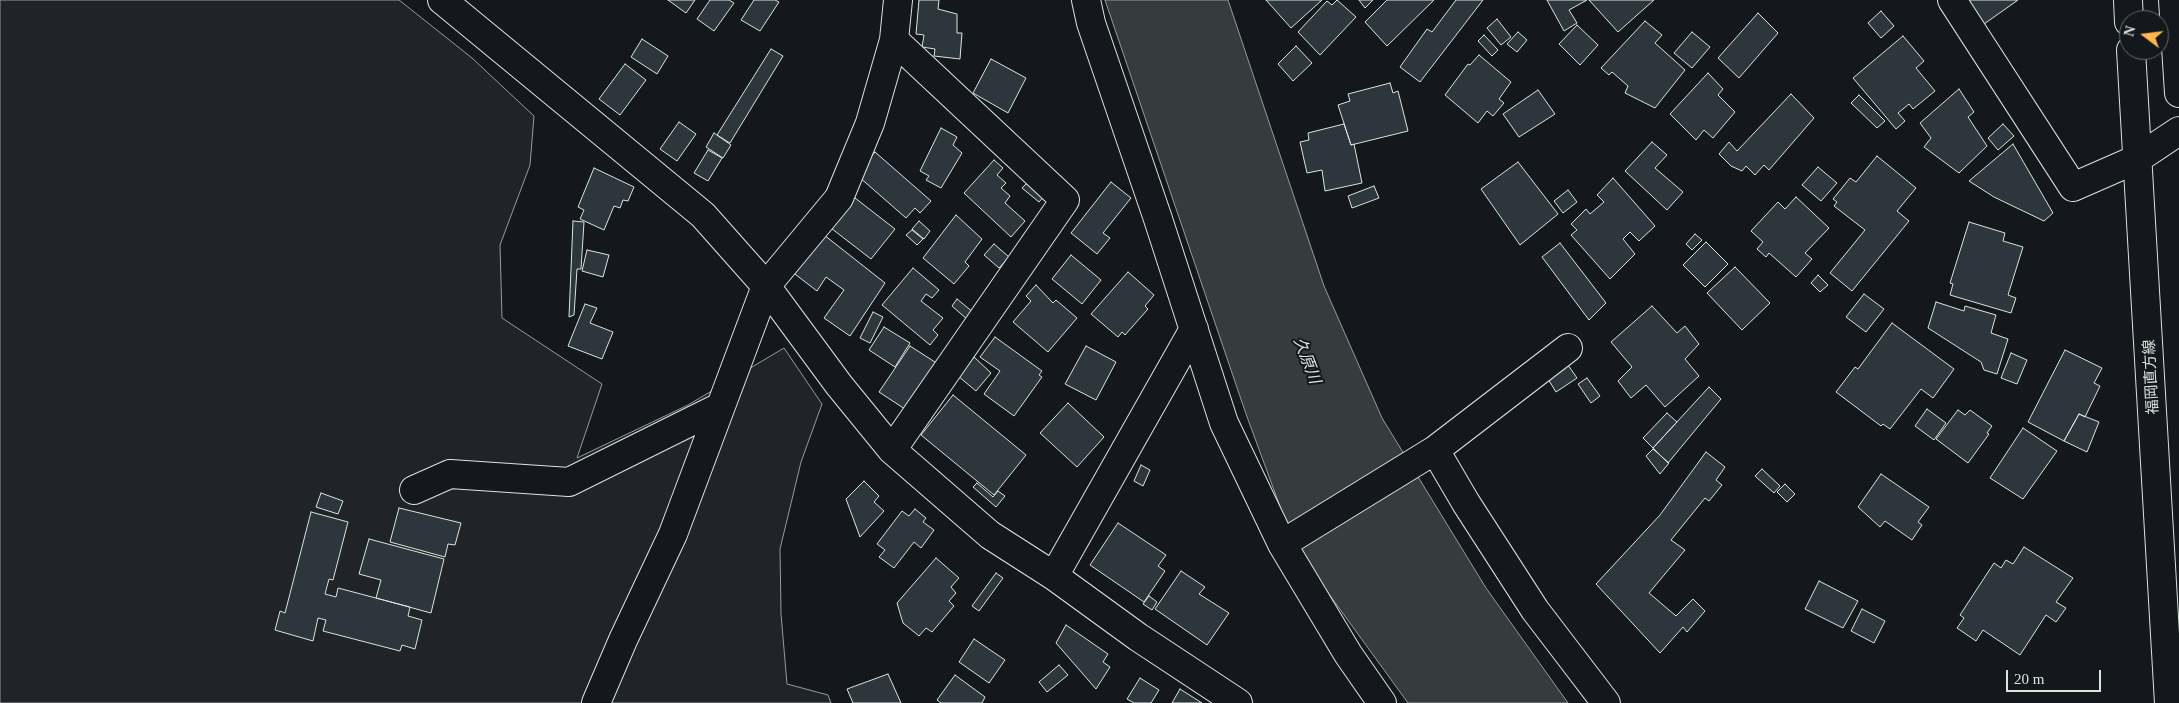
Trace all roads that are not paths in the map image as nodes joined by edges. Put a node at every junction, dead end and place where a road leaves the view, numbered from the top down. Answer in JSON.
{"nodes":[{"id":1,"x":442,"y":0,"type":"edge"},
{"id":2,"x":898,"y":0,"type":"edge"},
{"id":3,"x":1086,"y":0,"type":"edge"},
{"id":4,"x":1952,"y":0,"type":"edge"},
{"id":5,"x":2173,"y":0,"type":"edge"},
{"id":6,"x":894,"y":40,"type":"junction"},
{"id":7,"x":2132,"y":60,"type":"edge"},
{"id":8,"x":2179,"y":93,"type":"edge"},
{"id":9,"x":2179,"y":131,"type":"edge"},
{"id":10,"x":2137,"y":159,"type":"junction"},
{"id":11,"x":766,"y":286,"type":"junction"},
{"id":12,"x":1194,"y":329,"type":"junction"},
{"id":13,"x":1568,"y":348,"type":"dead end"},
{"id":14,"x":720,"y":407,"type":"junction"},
{"id":15,"x":892,"y":450,"type":"junction"},
{"id":16,"x":1435,"y":450,"type":"junction"},
{"id":17,"x":414,"y":490,"type":"dead end"},
{"id":18,"x":1282,"y":544,"type":"junction"},
{"id":19,"x":1054,"y":576,"type":"junction"},
{"id":20,"x":596,"y":703,"type":"edge"},
{"id":21,"x":1238,"y":703,"type":"edge"},
{"id":22,"x":1382,"y":703,"type":"edge"},
{"id":23,"x":1606,"y":703,"type":"edge"},
{"id":24,"x":2169,"y":703,"type":"edge"}],
"edges":[{"from":1,"to":11,"type":"street"},
{"from":2,"to":6,"type":"street"},
{"from":3,"to":12,"type":"street"},
{"from":4,"to":10,"type":"street"},
{"from":5,"to":8,"type":"street"},
{"from":6,"to":11,"type":"street"},
{"from":6,"to":15,"type":"street"},
{"from":7,"to":10,"type":"street","name":"福岡直方線"},
{"from":9,"to":10,"type":"street"},
{"from":10,"to":24,"type":"street","name":"福岡直方線"},
{"from":11,"to":14,"type":"street"},
{"from":11,"to":15,"type":"street"},
{"from":12,"to":18,"type":"street"},
{"from":12,"to":19,"type":"street"},
{"from":13,"to":16,"type":"street"},
{"from":14,"to":17,"type":"street"},
{"from":14,"to":20,"type":"street"},
{"from":15,"to":19,"type":"street"},
{"from":16,"to":18,"type":"street"},
{"from":16,"to":23,"type":"street"},
{"from":18,"to":22,"type":"street"},
{"from":19,"to":21,"type":"street"}]}
